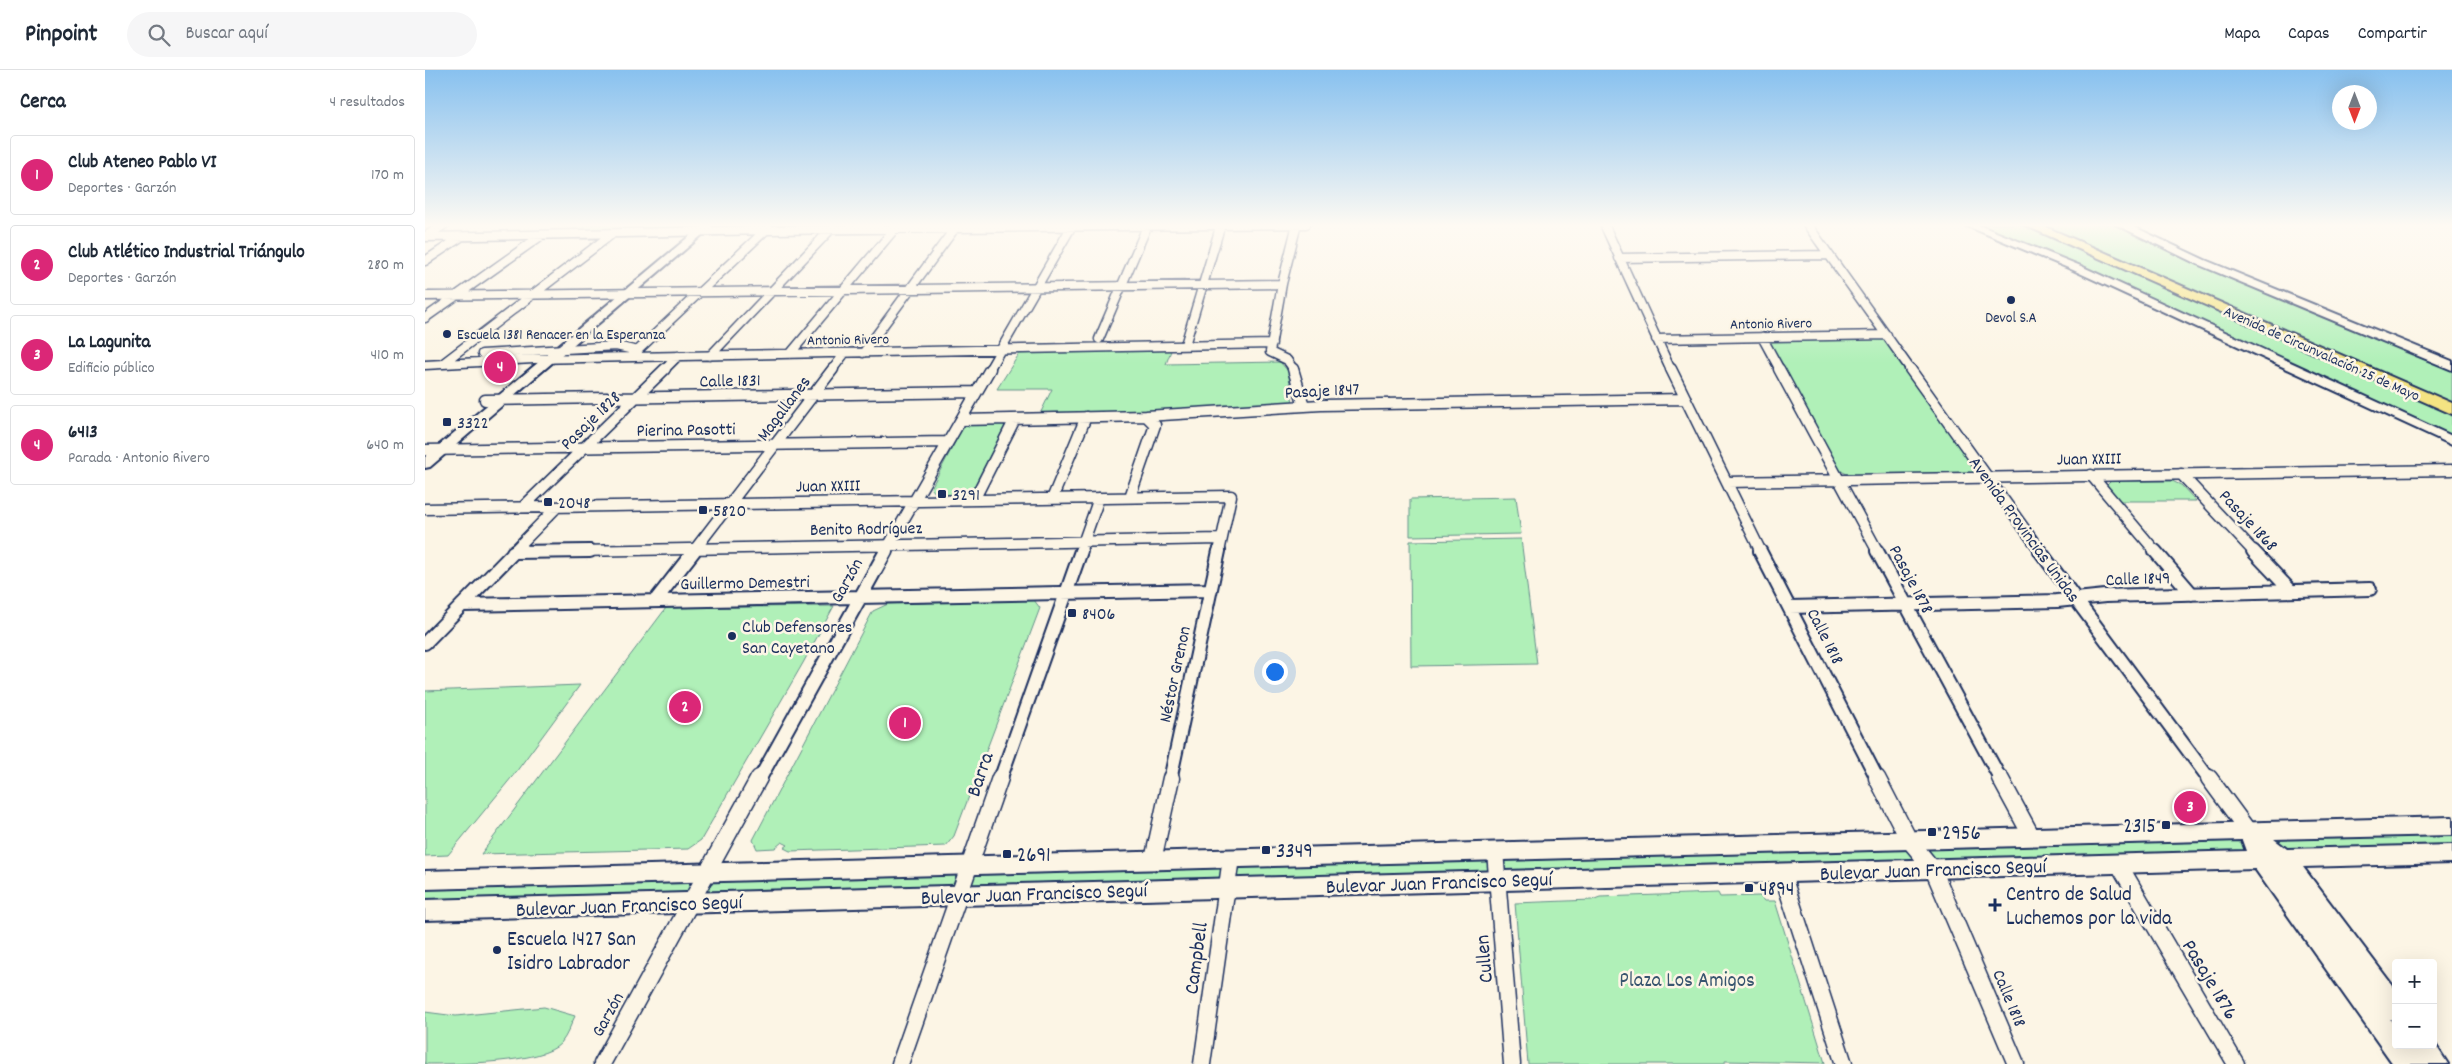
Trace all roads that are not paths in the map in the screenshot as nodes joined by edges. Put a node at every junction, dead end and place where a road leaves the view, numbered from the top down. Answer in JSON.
{"nodes":[{"id":1,"x":492,"y":270,"type":"edge"},
{"id":2,"x":564,"y":270,"type":"edge"},
{"id":3,"x":641,"y":270,"type":"edge"},
{"id":4,"x":652,"y":270,"type":"edge"},
{"id":5,"x":724,"y":270,"type":"edge"},
{"id":6,"x":791,"y":270,"type":"edge"},
{"id":7,"x":860,"y":270,"type":"edge"},
{"id":8,"x":924,"y":270,"type":"edge"},
{"id":9,"x":1046,"y":270,"type":"edge"},
{"id":10,"x":1128,"y":270,"type":"edge"},
{"id":11,"x":1208,"y":270,"type":"edge"},
{"id":12,"x":1285,"y":270,"type":"edge"},
{"id":13,"x":1625,"y":270,"type":"edge"},
{"id":14,"x":1840,"y":270,"type":"edge"},
{"id":15,"x":2082,"y":270,"type":"edge"},
{"id":16,"x":2134,"y":270,"type":"edge"},
{"id":17,"x":2164,"y":270,"type":"edge"},
{"id":18,"x":2221,"y":270,"type":"edge"},
{"id":19,"x":1282,"y":284,"type":"junction"},
{"id":20,"x":1121,"y":286,"type":"junction"},
{"id":21,"x":1203,"y":286,"type":"junction"},
{"id":22,"x":1036,"y":288,"type":"junction"},
{"id":23,"x":910,"y":289,"type":"junction"},
{"id":24,"x":843,"y":290,"type":"junction"},
{"id":25,"x":771,"y":291,"type":"junction"},
{"id":26,"x":701,"y":292,"type":"junction"},
{"id":27,"x":613,"y":293,"type":"junction"},
{"id":28,"x":628,"y":293,"type":"junction"},
{"id":29,"x":533,"y":294,"type":"junction"},
{"id":30,"x":457,"y":295,"type":"junction"},
{"id":31,"x":425,"y":296,"type":"edge"},
{"id":32,"x":425,"y":318,"type":"edge"},
{"id":33,"x":1887,"y":335,"type":"junction"},
{"id":34,"x":1762,"y":337,"type":"junction"},
{"id":35,"x":1099,"y":339,"type":"dead end"},
{"id":36,"x":1656,"y":339,"type":"junction"},
{"id":37,"x":1272,"y":344,"type":"junction"},
{"id":38,"x":1185,"y":345,"type":"junction"},
{"id":39,"x":561,"y":349,"type":"junction"},
{"id":40,"x":638,"y":350,"type":"junction"},
{"id":41,"x":1000,"y":350,"type":"junction"},
{"id":42,"x":845,"y":353,"type":"junction"},
{"id":43,"x":863,"y":353,"type":"junction"},
{"id":44,"x":547,"y":354,"type":"junction"},
{"id":45,"x":790,"y":354,"type":"junction"},
{"id":46,"x":452,"y":356,"type":"junction"},
{"id":47,"x":678,"y":356,"type":"junction"},
{"id":48,"x":710,"y":356,"type":"junction"},
{"id":49,"x":631,"y":357,"type":"junction"},
{"id":50,"x":425,"y":358,"type":"edge"},
{"id":51,"x":534,"y":359,"type":"junction"},
{"id":52,"x":442,"y":364,"type":"junction"},
{"id":53,"x":425,"y":365,"type":"edge"},
{"id":54,"x":2452,"y":366,"type":"edge"},
{"id":55,"x":976,"y":392,"type":"junction"},
{"id":56,"x":2452,"y":394,"type":"edge"},
{"id":57,"x":813,"y":395,"type":"junction"},
{"id":58,"x":636,"y":398,"type":"junction"},
{"id":59,"x":1686,"y":399,"type":"junction"},
{"id":60,"x":485,"y":400,"type":"junction"},
{"id":61,"x":501,"y":400,"type":"junction"},
{"id":62,"x":1304,"y":406,"type":"junction"},
{"id":63,"x":2452,"y":409,"type":"edge"},
{"id":64,"x":1146,"y":416,"type":"junction"},
{"id":65,"x":1087,"y":417,"type":"junction"},
{"id":66,"x":1015,"y":418,"type":"junction"},
{"id":67,"x":961,"y":420,"type":"junction"},
{"id":68,"x":2452,"y":440,"type":"edge"},
{"id":69,"x":948,"y":442,"type":"junction"},
{"id":70,"x":775,"y":444,"type":"junction"},
{"id":71,"x":585,"y":447,"type":"junction"},
{"id":72,"x":443,"y":449,"type":"junction"},
{"id":73,"x":425,"y":450,"type":"edge"},
{"id":74,"x":425,"y":464,"type":"edge"},
{"id":75,"x":2452,"y":470,"type":"edge"},
{"id":76,"x":2181,"y":474,"type":"junction"},
{"id":77,"x":2091,"y":475,"type":"junction"},
{"id":78,"x":1988,"y":477,"type":"junction"},
{"id":79,"x":1839,"y":480,"type":"junction"},
{"id":80,"x":1727,"y":482,"type":"junction"},
{"id":81,"x":1231,"y":496,"type":"joint"},
{"id":82,"x":1130,"y":497,"type":"junction"},
{"id":83,"x":1099,"y":498,"type":"junction"},
{"id":84,"x":1052,"y":499,"type":"junction"},
{"id":85,"x":974,"y":500,"type":"junction"},
{"id":86,"x":914,"y":501,"type":"junction"},
{"id":87,"x":730,"y":504,"type":"junction"},
{"id":88,"x":523,"y":507,"type":"junction"},
{"id":89,"x":557,"y":507,"type":"junction"},
{"id":90,"x":425,"y":509,"type":"edge"},
{"id":91,"x":1221,"y":539,"type":"junction"},
{"id":92,"x":1083,"y":542,"type":"junction"},
{"id":93,"x":889,"y":545,"type":"junction"},
{"id":94,"x":695,"y":549,"type":"junction"},
{"id":95,"x":513,"y":552,"type":"junction"},
{"id":96,"x":2369,"y":589,"type":"dead end"},
{"id":97,"x":1209,"y":590,"type":"junction"},
{"id":98,"x":2291,"y":591,"type":"junction"},
{"id":99,"x":1066,"y":593,"type":"junction"},
{"id":100,"x":2192,"y":594,"type":"junction"},
{"id":101,"x":859,"y":597,"type":"junction"},
{"id":102,"x":2075,"y":600,"type":"junction"},
{"id":103,"x":655,"y":601,"type":"junction"},
{"id":104,"x":462,"y":605,"type":"junction"},
{"id":105,"x":1906,"y":605,"type":"junction"},
{"id":106,"x":1789,"y":607,"type":"junction"},
{"id":107,"x":425,"y":643,"type":"edge"},
{"id":108,"x":2452,"y":826,"type":"edge"},
{"id":109,"x":2248,"y":831,"type":"junction"},
{"id":110,"x":2032,"y":837,"type":"junction"},
{"id":111,"x":1909,"y":840,"type":"junction"},
{"id":112,"x":1495,"y":851,"type":"junction"},
{"id":113,"x":2452,"y":854,"type":"edge"},
{"id":114,"x":1231,"y":858,"type":"junction"},
{"id":115,"x":2273,"y":859,"type":"junction"},
{"id":116,"x":1153,"y":860,"type":"junction"},
{"id":117,"x":2118,"y":863,"type":"junction"},
{"id":118,"x":970,"y":865,"type":"junction"},
{"id":119,"x":1933,"y":869,"type":"junction"},
{"id":120,"x":709,"y":872,"type":"junction"},
{"id":121,"x":1782,"y":873,"type":"junction"},
{"id":122,"x":425,"y":880,"type":"edge"},
{"id":123,"x":1498,"y":880,"type":"junction"},
{"id":124,"x":1227,"y":888,"type":"junction"},
{"id":125,"x":959,"y":896,"type":"junction"},
{"id":126,"x":692,"y":903,"type":"junction"},
{"id":127,"x":425,"y":910,"type":"edge"},
{"id":128,"x":2392,"y":1005,"type":"edge"},
{"id":129,"x":2424,"y":1049,"type":"edge"},
{"id":130,"x":602,"y":1064,"type":"edge"},
{"id":131,"x":900,"y":1064,"type":"edge"},
{"id":132,"x":1202,"y":1064,"type":"edge"},
{"id":133,"x":1512,"y":1064,"type":"edge"},
{"id":134,"x":1843,"y":1064,"type":"edge"},
{"id":135,"x":2016,"y":1064,"type":"edge"},
{"id":136,"x":2236,"y":1064,"type":"edge"},
{"id":137,"x":2408,"y":1064,"type":"edge"},
{"id":138,"x":2435,"y":1064,"type":"edge"}],
"edges":[{"from":1,"to":30,"type":"street"},
{"from":2,"to":29,"type":"street"},
{"from":3,"to":27,"type":"main road"},
{"from":4,"to":28,"type":"main road"},
{"from":5,"to":26,"type":"street"},
{"from":6,"to":25,"type":"street"},
{"from":7,"to":24,"type":"street"},
{"from":8,"to":23,"type":"street"},
{"from":9,"to":22,"type":"street","name":"Garzón"},
{"from":10,"to":20,"type":"street"},
{"from":11,"to":21,"type":"street"},
{"from":12,"to":19,"type":"street"},
{"from":13,"to":36,"type":"street","name":"Calle 1818"},
{"from":14,"to":33,"type":"street","name":"Avenida Provincias Unidas"},
{"from":15,"to":68,"type":"main road"},
{"from":16,"to":63,"type":"highway","name":"Avenida de Circunvalación 25 de Mayo"},
{"from":17,"to":56,"type":"highway","name":"Avenida de Circunvalación 25 de Mayo"},
{"from":18,"to":54,"type":"main road"},
{"from":19,"to":21,"type":"street"},
{"from":19,"to":37,"type":"street"},
{"from":20,"to":21,"type":"street"},
{"from":20,"to":22,"type":"street"},
{"from":20,"to":35,"type":"street"},
{"from":21,"to":38,"type":"street"},
{"from":22,"to":23,"type":"street"},
{"from":22,"to":41,"type":"street","name":"Garzón"},
{"from":23,"to":24,"type":"street"},
{"from":23,"to":43,"type":"street"},
{"from":24,"to":25,"type":"street"},
{"from":24,"to":45,"type":"street"},
{"from":25,"to":26,"type":"street"},
{"from":25,"to":48,"type":"street"},
{"from":26,"to":28,"type":"street"},
{"from":26,"to":40,"type":"street"},
{"from":27,"to":28,"type":"street"},
{"from":27,"to":29,"type":"street"},
{"from":27,"to":44,"type":"main road"},
{"from":28,"to":39,"type":"main road"},
{"from":29,"to":30,"type":"street"},
{"from":29,"to":46,"type":"street"},
{"from":30,"to":31,"type":"street"},
{"from":30,"to":32,"type":"street"},
{"from":33,"to":34,"type":"street","name":"Antonio Rivero"},
{"from":33,"to":78,"type":"street","name":"Avenida Provincias Unidas"},
{"from":34,"to":36,"type":"street","name":"Antonio Rivero"},
{"from":34,"to":79,"type":"street","name":"Pasaje 1878"},
{"from":36,"to":59,"type":"street","name":"Calle 1818"},
{"from":37,"to":38,"type":"street","name":"Antonio Rivero"},
{"from":37,"to":62,"type":"street"},
{"from":38,"to":41,"type":"street","name":"Antonio Rivero"},
{"from":39,"to":40,"type":"street"},
{"from":39,"to":44,"type":"main road"},
{"from":40,"to":49,"type":"street"},
{"from":41,"to":43,"type":"street","name":"Antonio Rivero"},
{"from":41,"to":55,"type":"street","name":"Garzón"},
{"from":42,"to":43,"type":"street","name":"Antonio Rivero"},
{"from":42,"to":45,"type":"street","name":"Antonio Rivero"},
{"from":42,"to":57,"type":"street","name":"Magallanes"},
{"from":44,"to":46,"type":"street","name":"Antonio Rivero"},
{"from":44,"to":49,"type":"street","name":"Antonio Rivero"},
{"from":44,"to":51,"type":"main road"},
{"from":44,"to":61,"type":"main road"},
{"from":45,"to":48,"type":"street","name":"Antonio Rivero"},
{"from":46,"to":50,"type":"street","name":"Antonio Rivero"},
{"from":46,"to":52,"type":"street"},
{"from":47,"to":48,"type":"street","name":"Antonio Rivero"},
{"from":47,"to":49,"type":"street","name":"Antonio Rivero"},
{"from":47,"to":58,"type":"street","name":"Pasaje 1828"},
{"from":51,"to":52,"type":"street"},
{"from":51,"to":60,"type":"main road"},
{"from":52,"to":53,"type":"street"},
{"from":55,"to":57,"type":"street","name":"Calle 1831"},
{"from":55,"to":67,"type":"street","name":"Garzón"},
{"from":57,"to":58,"type":"street","name":"Calle 1831"},
{"from":57,"to":70,"type":"street","name":"Magallanes"},
{"from":58,"to":61,"type":"street","name":"Calle 1831"},
{"from":58,"to":71,"type":"street","name":"Pasaje 1828"},
{"from":59,"to":62,"type":"street","name":"Pasaje 1847"},
{"from":59,"to":80,"type":"street","name":"Calle 1818"},
{"from":60,"to":61,"type":"street","name":"Calle 1831"},
{"from":60,"to":73,"type":"main road"},
{"from":61,"to":72,"type":"main road"},
{"from":62,"to":64,"type":"street","name":"Pasaje 1847"},
{"from":64,"to":65,"type":"street","name":"Pasaje 1847"},
{"from":64,"to":82,"type":"street"},
{"from":65,"to":66,"type":"street","name":"Pasaje 1847"},
{"from":65,"to":84,"type":"street"},
{"from":66,"to":67,"type":"street","name":"Pasaje 1847"},
{"from":66,"to":85,"type":"street"},
{"from":67,"to":69,"type":"street","name":"Garzón"},
{"from":69,"to":70,"type":"street","name":"Pierina Pasotti"},
{"from":69,"to":86,"type":"street","name":"Garzón"},
{"from":70,"to":71,"type":"street","name":"Pierina Pasotti"},
{"from":70,"to":87,"type":"street","name":"Magallanes"},
{"from":71,"to":72,"type":"street","name":"Pierina Pasotti"},
{"from":71,"to":88,"type":"street","name":"Pasaje 1828"},
{"from":72,"to":73,"type":"street","name":"Pierina Pasotti"},
{"from":72,"to":74,"type":"main road"},
{"from":75,"to":76,"type":"street","name":"Juan XXIII"},
{"from":76,"to":77,"type":"street","name":"Juan XXIII"},
{"from":76,"to":98,"type":"street","name":"Pasaje 1868"},
{"from":77,"to":78,"type":"street","name":"Juan XXIII"},
{"from":77,"to":100,"type":"street"},
{"from":78,"to":79,"type":"street","name":"Juan XXIII"},
{"from":78,"to":102,"type":"street","name":"Avenida Provincias Unidas"},
{"from":79,"to":80,"type":"street","name":"Juan XXIII"},
{"from":79,"to":105,"type":"street","name":"Pasaje 1878"},
{"from":80,"to":106,"type":"street","name":"Calle 1818"},
{"from":81,"to":82,"type":"street","name":"Juan XXIII"},
{"from":81,"to":91,"type":"street","name":"Néstor Grenon"},
{"from":82,"to":83,"type":"street","name":"Juan XXIII"},
{"from":83,"to":84,"type":"street","name":"Juan XXIII"},
{"from":83,"to":92,"type":"street","name":"Barra"},
{"from":84,"to":85,"type":"street","name":"Juan XXIII"},
{"from":85,"to":86,"type":"street","name":"Juan XXIII"},
{"from":86,"to":87,"type":"street","name":"Juan XXIII"},
{"from":86,"to":93,"type":"street","name":"Garzón"},
{"from":87,"to":89,"type":"street","name":"Juan XXIII"},
{"from":87,"to":94,"type":"street","name":"Magallanes"},
{"from":88,"to":89,"type":"street","name":"Juan XXIII"},
{"from":88,"to":90,"type":"street","name":"Juan XXIII"},
{"from":89,"to":95,"type":"street"},
{"from":91,"to":92,"type":"street","name":"Benito Rodríguez"},
{"from":91,"to":97,"type":"street","name":"Néstor Grenon"},
{"from":92,"to":93,"type":"street","name":"Benito Rodríguez"},
{"from":92,"to":99,"type":"street","name":"Barra"},
{"from":93,"to":94,"type":"street","name":"Benito Rodríguez"},
{"from":93,"to":101,"type":"street","name":"Garzón"},
{"from":94,"to":95,"type":"street","name":"Benito Rodríguez"},
{"from":94,"to":103,"type":"street","name":"Magallanes"},
{"from":95,"to":104,"type":"street"},
{"from":96,"to":98,"type":"street","name":"Calle 1849"},
{"from":97,"to":99,"type":"street","name":"Guillermo Demestri"},
{"from":97,"to":116,"type":"street","name":"Néstor Grenon"},
{"from":98,"to":100,"type":"street","name":"Calle 1849"},
{"from":99,"to":101,"type":"street","name":"Guillermo Demestri"},
{"from":99,"to":118,"type":"street","name":"Barra"},
{"from":100,"to":102,"type":"street","name":"Calle 1849"},
{"from":101,"to":103,"type":"street","name":"Guillermo Demestri"},
{"from":101,"to":120,"type":"street","name":"Garzón"},
{"from":102,"to":105,"type":"street","name":"Calle 1849"},
{"from":102,"to":109,"type":"street","name":"Avenida Provincias Unidas"},
{"from":103,"to":104,"type":"street","name":"Guillermo Demestri"},
{"from":104,"to":107,"type":"street"},
{"from":105,"to":106,"type":"street","name":"Calle 1849"},
{"from":105,"to":110,"type":"street","name":"Pasaje 1878"},
{"from":106,"to":111,"type":"street","name":"Calle 1818"},
{"from":108,"to":109,"type":"main road","name":"Bulevar Juan Francisco Seguí"},
{"from":109,"to":110,"type":"main road","name":"Bulevar Juan Francisco Seguí"},
{"from":109,"to":115,"type":"main road","name":"Avenida Provincias Unidas"},
{"from":110,"to":111,"type":"main road","name":"Bulevar Juan Francisco Seguí"},
{"from":111,"to":112,"type":"main road","name":"Bulevar Juan Francisco Seguí"},
{"from":111,"to":119,"type":"street","name":"Calle 1818"},
{"from":112,"to":114,"type":"main road","name":"Bulevar Juan Francisco Seguí"},
{"from":112,"to":123,"type":"street","name":"Cullen"},
{"from":113,"to":115,"type":"main road","name":"Bulevar Juan Francisco Seguí"},
{"from":114,"to":116,"type":"main road","name":"Bulevar Juan Francisco Seguí"},
{"from":114,"to":124,"type":"street","name":"Campbell"},
{"from":115,"to":117,"type":"main road","name":"Bulevar Juan Francisco Seguí"},
{"from":115,"to":128,"type":"main road","name":"Avenida Provincias Unidas"},
{"from":115,"to":137,"type":"main road","name":"Avenida Provincias Unidas"},
{"from":116,"to":118,"type":"main road","name":"Bulevar Juan Francisco Seguí"},
{"from":117,"to":119,"type":"main road","name":"Bulevar Juan Francisco Seguí"},
{"from":117,"to":136,"type":"street","name":"Pasaje 1876"},
{"from":118,"to":120,"type":"main road","name":"Bulevar Juan Francisco Seguí"},
{"from":118,"to":125,"type":"street","name":"Barra"},
{"from":119,"to":121,"type":"main road","name":"Bulevar Juan Francisco Seguí"},
{"from":119,"to":135,"type":"street","name":"Calle 1818"},
{"from":120,"to":122,"type":"main road","name":"Bulevar Juan Francisco Seguí"},
{"from":120,"to":126,"type":"street","name":"Garzón"},
{"from":121,"to":123,"type":"main road","name":"Bulevar Juan Francisco Seguí"},
{"from":121,"to":134,"type":"street"},
{"from":123,"to":124,"type":"main road","name":"Bulevar Juan Francisco Seguí"},
{"from":123,"to":133,"type":"street","name":"Cullen"},
{"from":124,"to":125,"type":"main road","name":"Bulevar Juan Francisco Seguí"},
{"from":124,"to":132,"type":"street","name":"Campbell"},
{"from":125,"to":126,"type":"main road","name":"Bulevar Juan Francisco Seguí"},
{"from":125,"to":131,"type":"street","name":"Barra"},
{"from":126,"to":127,"type":"main road","name":"Bulevar Juan Francisco Seguí"},
{"from":126,"to":130,"type":"street","name":"Garzón"},
{"from":129,"to":138,"type":"main road"}]}
